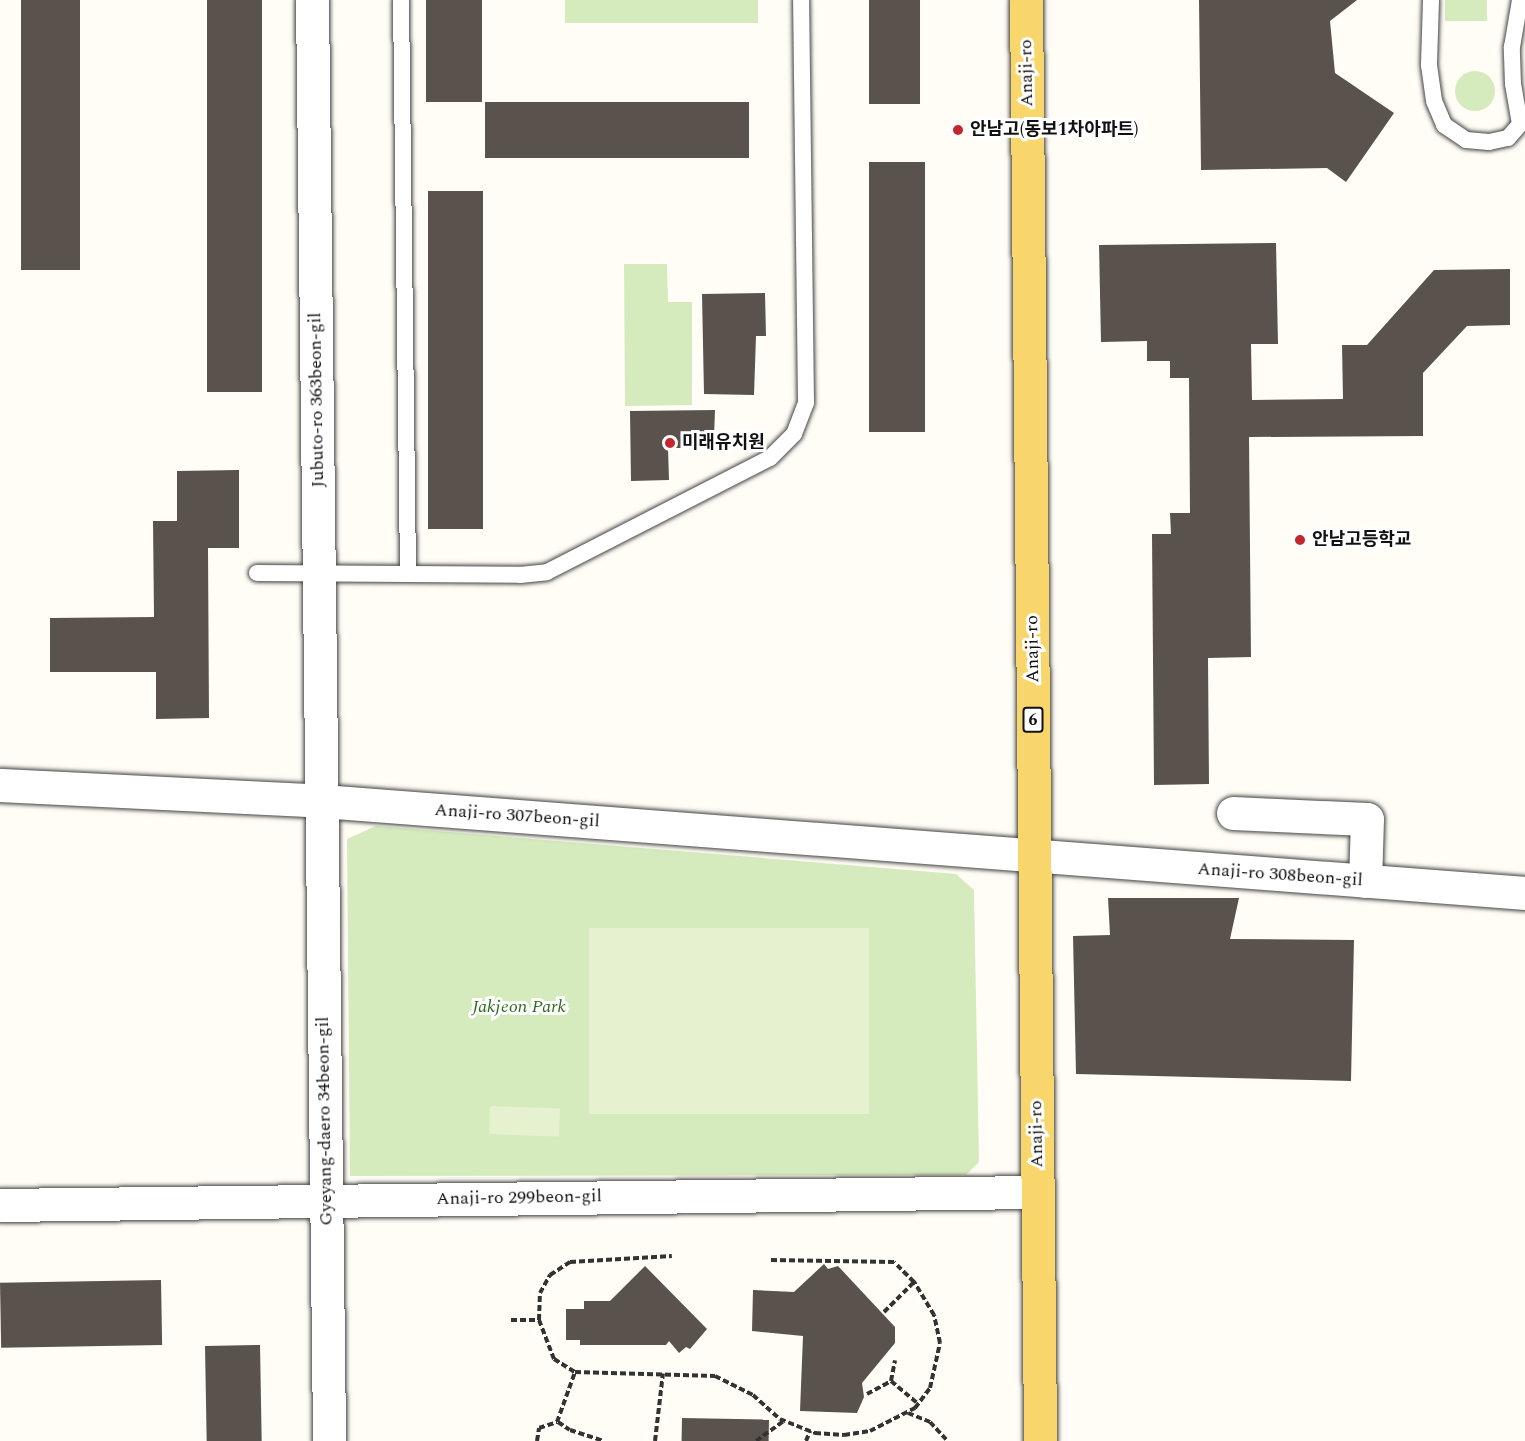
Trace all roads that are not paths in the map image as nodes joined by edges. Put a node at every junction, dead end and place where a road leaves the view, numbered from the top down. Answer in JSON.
{"nodes":[{"id":1,"x":312,"y":0,"type":"edge"},
{"id":2,"x":401,"y":0,"type":"edge"},
{"id":3,"x":801,"y":0,"type":"edge"},
{"id":4,"x":1026,"y":0,"type":"edge"},
{"id":5,"x":1431,"y":0,"type":"edge"},
{"id":6,"x":1521,"y":0,"type":"edge"},
{"id":7,"x":1521,"y":110,"type":"edge"},
{"id":8,"x":319,"y":572,"type":"junction"},
{"id":9,"x":257,"y":573,"type":"dead end"},
{"id":10,"x":408,"y":574,"type":"junction"},
{"id":11,"x":0,"y":785,"type":"edge"},
{"id":12,"x":322,"y":801,"type":"junction"},
{"id":13,"x":1233,"y":813,"type":"dead end"},
{"id":14,"x":1034,"y":856,"type":"junction"},
{"id":15,"x":1365,"y":881,"type":"junction"},
{"id":16,"x":1525,"y":893,"type":"edge"},
{"id":17,"x":1038,"y":1192,"type":"junction"},
{"id":18,"x":326,"y":1201,"type":"junction"},
{"id":19,"x":0,"y":1205,"type":"edge"},
{"id":20,"x":329,"y":1441,"type":"edge"},
{"id":21,"x":1040,"y":1441,"type":"edge"}],
"edges":[{"from":1,"to":8,"type":"street","name":"Jubuto-ro 363beon-gil"},
{"from":2,"to":10,"type":"lane"},
{"from":3,"to":10,"type":"lane"},
{"from":4,"to":14,"type":"main road","name":"Anaji-ro","number":"6"},
{"from":5,"to":7,"type":"lane"},
{"from":6,"to":7,"type":"lane"},
{"from":8,"to":9,"type":"lane"},
{"from":8,"to":10,"type":"lane"},
{"from":8,"to":12,"type":"street","name":"Jubuto-ro 363beon-gil"},
{"from":11,"to":12,"type":"street","name":"Anaji-ro 307beon-gil"},
{"from":12,"to":14,"type":"street","name":"Anaji-ro 307beon-gil"},
{"from":12,"to":18,"type":"street","name":"Gyeyang-daero 34beon-gil"},
{"from":13,"to":15,"type":"street"},
{"from":14,"to":15,"type":"street","name":"Anaji-ro 308beon-gil"},
{"from":14,"to":17,"type":"main road","name":"Anaji-ro","number":"6"},
{"from":15,"to":16,"type":"street","name":"Anaji-ro 308beon-gil"},
{"from":17,"to":18,"type":"street","name":"Anaji-ro 299beon-gil"},
{"from":17,"to":21,"type":"main road","name":"Anaji-ro","number":"6"},
{"from":18,"to":19,"type":"street","name":"Anaji-ro 299beon-gil"},
{"from":18,"to":20,"type":"street","name":"Gyeyang-daero 34beon-gil"}]}
